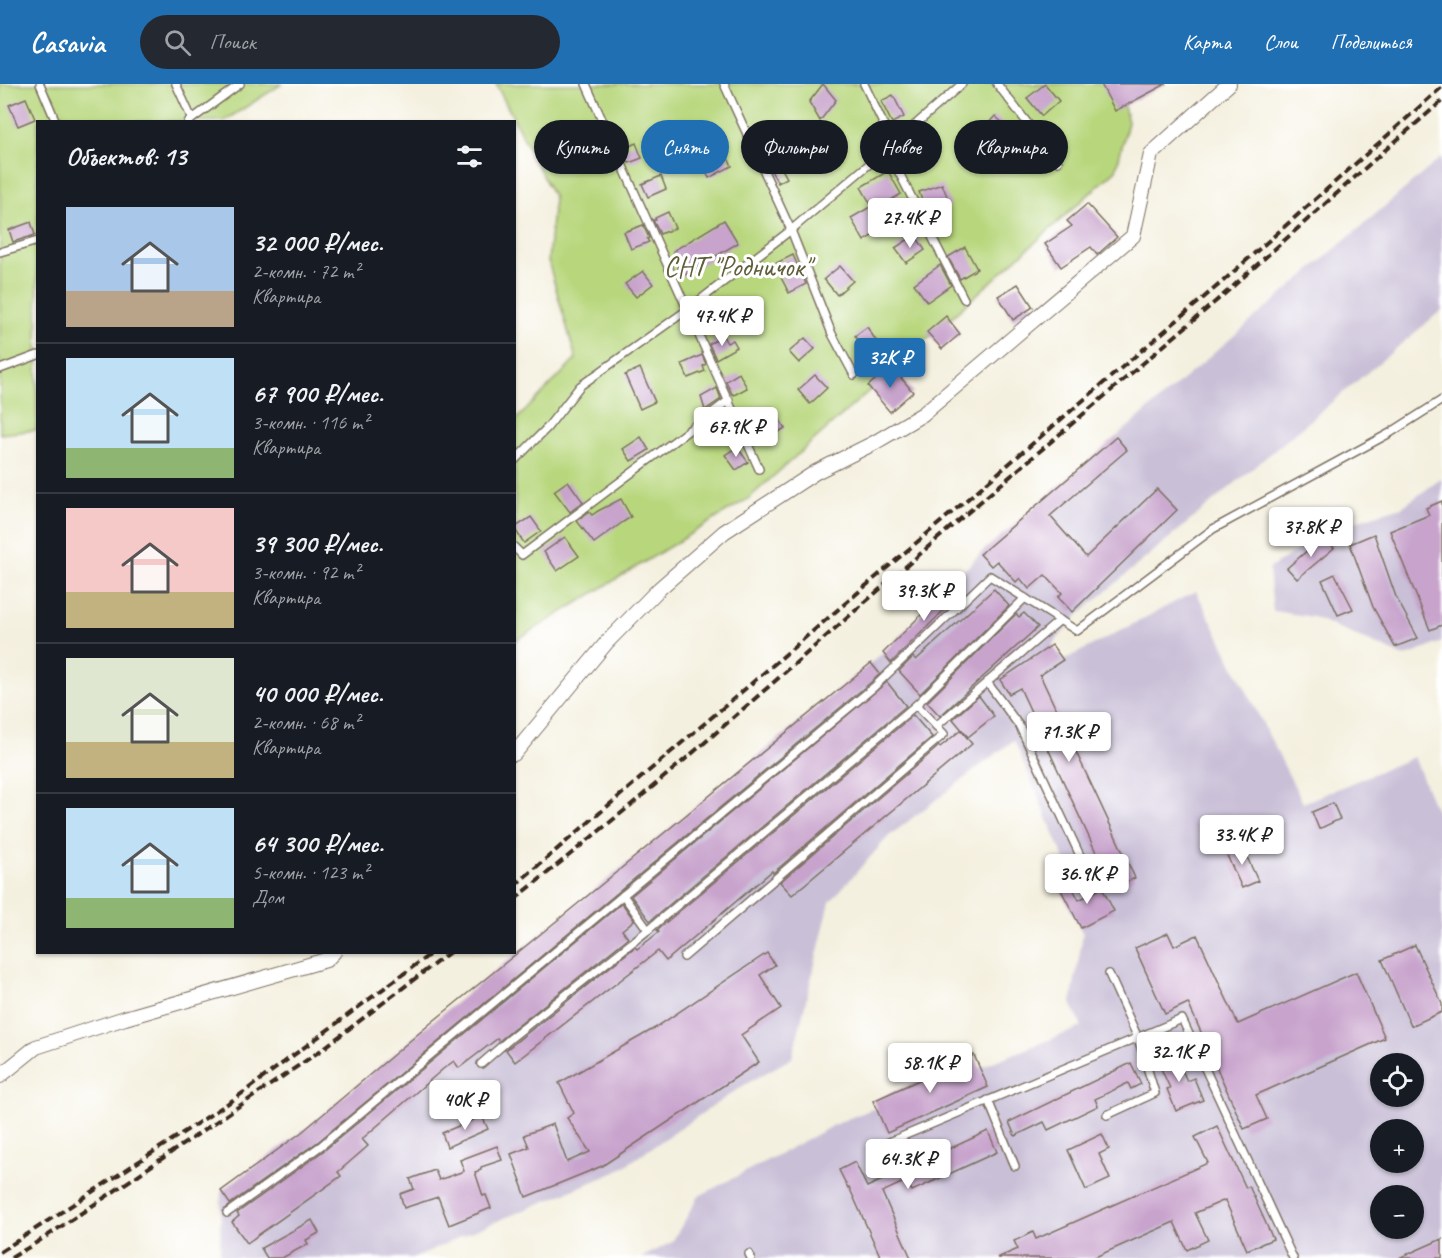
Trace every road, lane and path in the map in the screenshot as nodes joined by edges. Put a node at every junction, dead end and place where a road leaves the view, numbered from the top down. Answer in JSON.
{"nodes":[{"id":1,"x":40,"y":84,"type":"edge"},
{"id":2,"x":176,"y":84,"type":"edge"},
{"id":3,"x":240,"y":84,"type":"edge"},
{"id":4,"x":586,"y":84,"type":"edge"},
{"id":5,"x":724,"y":84,"type":"edge"},
{"id":6,"x":864,"y":84,"type":"edge"},
{"id":7,"x":962,"y":84,"type":"edge"},
{"id":8,"x":997,"y":84,"type":"edge"},
{"id":9,"x":1221,"y":86,"type":"edge"},
{"id":10,"x":55,"y":120,"type":"edge"},
{"id":11,"x":190,"y":120,"type":"edge"},
{"id":12,"x":881,"y":120,"type":"edge"},
{"id":13,"x":921,"y":120,"type":"edge"},
{"id":14,"x":1025,"y":120,"type":"edge"},
{"id":15,"x":860,"y":172,"type":"edge"},
{"id":16,"x":900,"y":174,"type":"edge"},
{"id":17,"x":791,"y":230,"type":"junction"},
{"id":18,"x":36,"y":243,"type":"edge"},
{"id":19,"x":0,"y":252,"type":"edge"},
{"id":20,"x":964,"y":299,"type":"dead end"},
{"id":21,"x":687,"y":310,"type":"junction"},
{"id":22,"x":36,"y":356,"type":"edge"},
{"id":23,"x":0,"y":369,"type":"edge"},
{"id":24,"x":854,"y":375,"type":"dead end"},
{"id":25,"x":729,"y":400,"type":"junction"},
{"id":26,"x":1442,"y":400,"type":"edge"},
{"id":27,"x":516,"y":459,"type":"edge"},
{"id":28,"x":759,"y":469,"type":"dead end"},
{"id":29,"x":516,"y":549,"type":"edge"},
{"id":30,"x":1025,"y":598,"type":"junction"},
{"id":31,"x":1060,"y":620,"type":"junction"},
{"id":32,"x":987,"y":682,"type":"junction"},
{"id":33,"x":916,"y":705,"type":"junction"},
{"id":34,"x":936,"y":726,"type":"junction"},
{"id":35,"x":516,"y":752,"type":"edge"},
{"id":36,"x":1090,"y":877,"type":"dead end"},
{"id":37,"x":623,"y":895,"type":"junction"},
{"id":38,"x":648,"y":930,"type":"junction"},
{"id":39,"x":332,"y":954,"type":"edge"},
{"id":40,"x":684,"y":957,"type":"dead end"},
{"id":41,"x":1109,"y":974,"type":"dead end"},
{"id":42,"x":1138,"y":1038,"type":"junction"},
{"id":43,"x":482,"y":1064,"type":"dead end"},
{"id":44,"x":0,"y":1076,"type":"edge"},
{"id":45,"x":988,"y":1100,"type":"junction"},
{"id":46,"x":1107,"y":1115,"type":"dead end"},
{"id":47,"x":882,"y":1145,"type":"dead end"},
{"id":48,"x":1015,"y":1166,"type":"dead end"},
{"id":49,"x":227,"y":1213,"type":"dead end"},
{"id":50,"x":1293,"y":1258,"type":"edge"}],
"edges":[{"from":1,"to":10,"type":"lane"},
{"from":2,"to":11,"type":"lane"},
{"from":3,"to":11,"type":"lane"},
{"from":4,"to":21,"type":"lane"},
{"from":5,"to":17,"type":"lane"},
{"from":6,"to":12,"type":"lane"},
{"from":7,"to":13,"type":"lane"},
{"from":8,"to":14,"type":"lane"},
{"from":9,"to":35,"type":"street"},
{"from":15,"to":17,"type":"lane"},
{"from":16,"to":20,"type":"lane"},
{"from":17,"to":21,"type":"lane"},
{"from":17,"to":24,"type":"lane"},
{"from":18,"to":19,"type":"lane"},
{"from":21,"to":25,"type":"lane"},
{"from":21,"to":27,"type":"lane"},
{"from":22,"to":23,"type":"lane"},
{"from":25,"to":28,"type":"lane"},
{"from":25,"to":29,"type":"lane"},
{"from":26,"to":31,"type":"lane"},
{"from":30,"to":31,"type":"lane"},
{"from":30,"to":33,"type":"lane"},
{"from":30,"to":37,"type":"lane"},
{"from":31,"to":32,"type":"lane"},
{"from":32,"to":34,"type":"lane"},
{"from":32,"to":36,"type":"lane"},
{"from":33,"to":34,"type":"lane"},
{"from":33,"to":38,"type":"lane"},
{"from":34,"to":40,"type":"lane"},
{"from":37,"to":38,"type":"lane"},
{"from":37,"to":49,"type":"lane"},
{"from":38,"to":43,"type":"lane"},
{"from":39,"to":44,"type":"street"},
{"from":41,"to":42,"type":"lane"},
{"from":42,"to":45,"type":"lane"},
{"from":42,"to":46,"type":"lane"},
{"from":42,"to":50,"type":"lane"},
{"from":45,"to":47,"type":"lane"},
{"from":45,"to":48,"type":"lane"}]}
